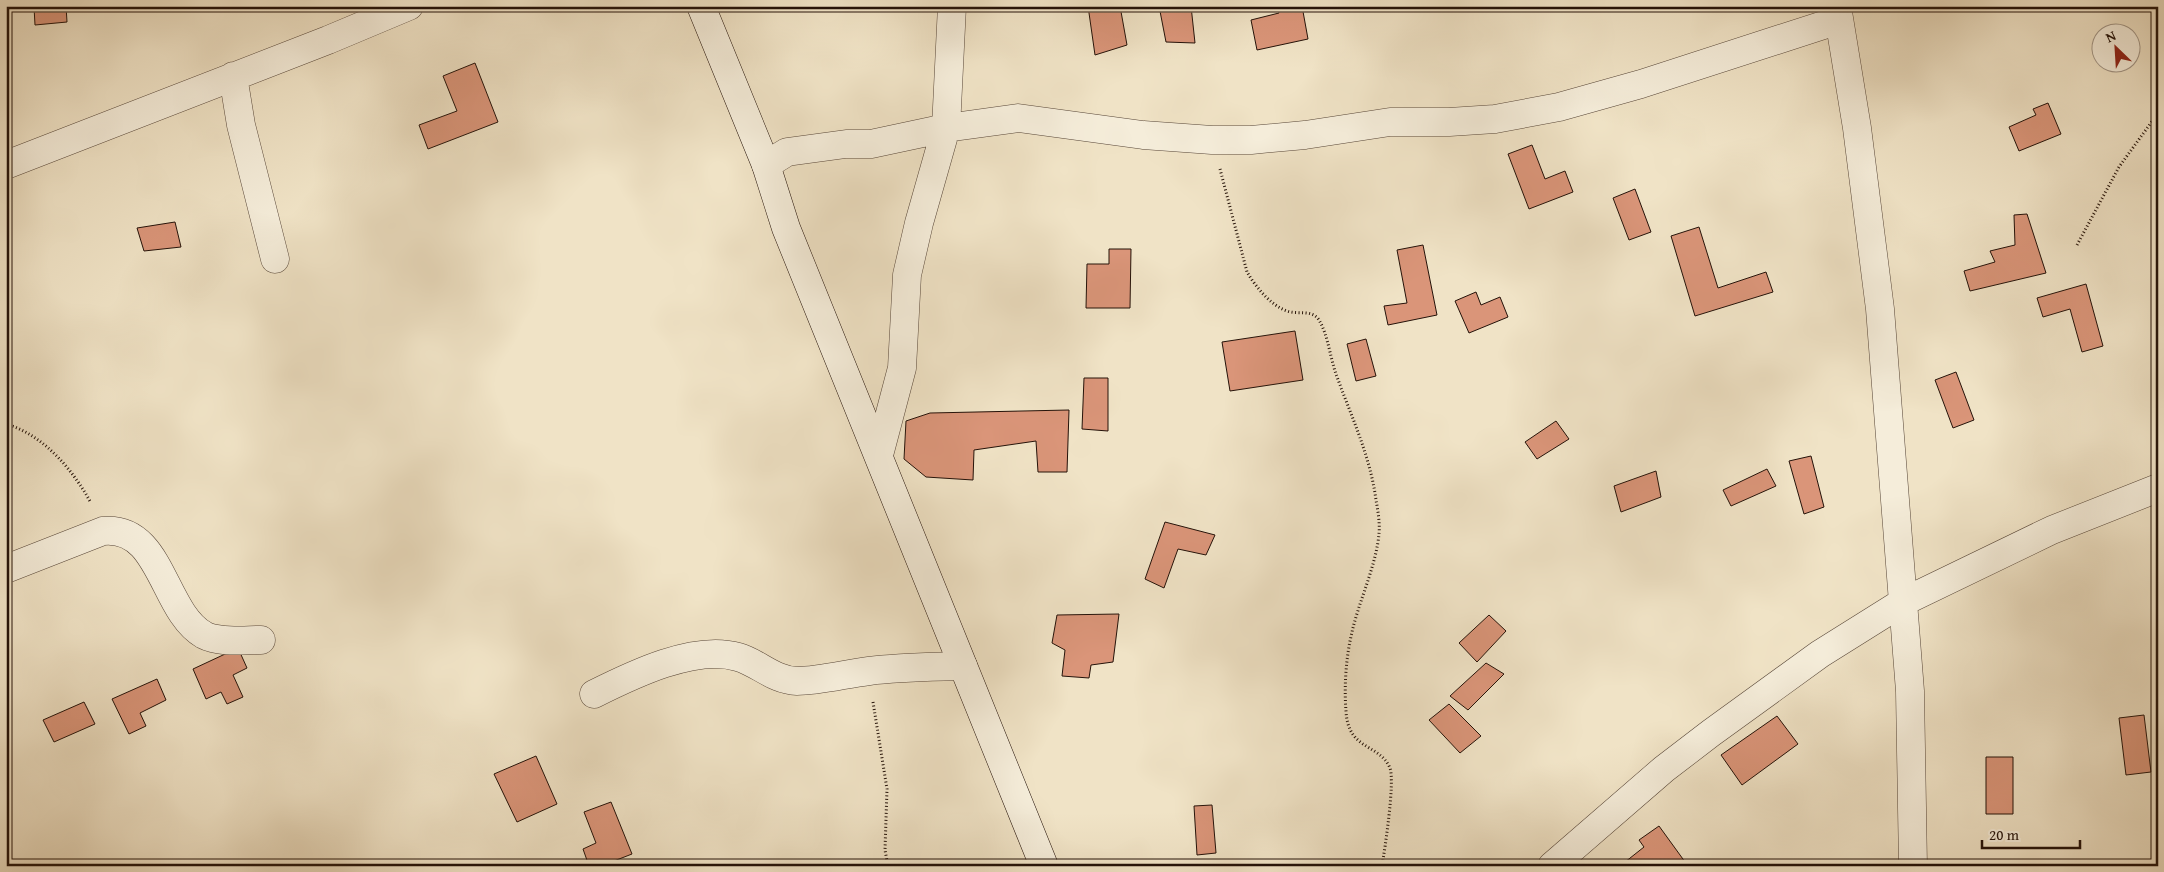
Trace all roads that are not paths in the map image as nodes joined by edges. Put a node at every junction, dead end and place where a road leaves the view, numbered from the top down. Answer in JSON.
{"nodes":[{"id":1,"x":409,"y":6,"type":"edge"},
{"id":2,"x":701,"y":6,"type":"edge"},
{"id":3,"x":952,"y":6,"type":"edge"},
{"id":4,"x":1838,"y":13,"type":"edge"},
{"id":5,"x":233,"y":76,"type":"junction"},
{"id":6,"x":946,"y":128,"type":"junction"},
{"id":7,"x":6,"y":165,"type":"edge"},
{"id":8,"x":766,"y":165,"type":"junction"},
{"id":9,"x":275,"y":259,"type":"dead end"},
{"id":10,"x":879,"y":455,"type":"junction"},
{"id":11,"x":2158,"y":488,"type":"edge"},
{"id":12,"x":6,"y":569,"type":"edge"},
{"id":13,"x":1903,"y":602,"type":"junction"},
{"id":14,"x":261,"y":640,"type":"dead end"},
{"id":15,"x":963,"y":666,"type":"junction"},
{"id":16,"x":594,"y":694,"type":"dead end"},
{"id":17,"x":1044,"y":866,"type":"edge"},
{"id":18,"x":1552,"y":866,"type":"edge"},
{"id":19,"x":1913,"y":866,"type":"edge"}],
"edges":[{"from":1,"to":5,"type":"street"},
{"from":2,"to":8,"type":"street"},
{"from":3,"to":6,"type":"street"},
{"from":4,"to":6,"type":"street"},
{"from":4,"to":13,"type":"street"},
{"from":5,"to":7,"type":"street"},
{"from":5,"to":9,"type":"street"},
{"from":6,"to":8,"type":"street"},
{"from":6,"to":10,"type":"street"},
{"from":8,"to":10,"type":"street"},
{"from":10,"to":15,"type":"street"},
{"from":11,"to":13,"type":"street"},
{"from":12,"to":14,"type":"street"},
{"from":13,"to":18,"type":"street"},
{"from":13,"to":19,"type":"street"},
{"from":15,"to":16,"type":"street"},
{"from":15,"to":17,"type":"street"}]}
